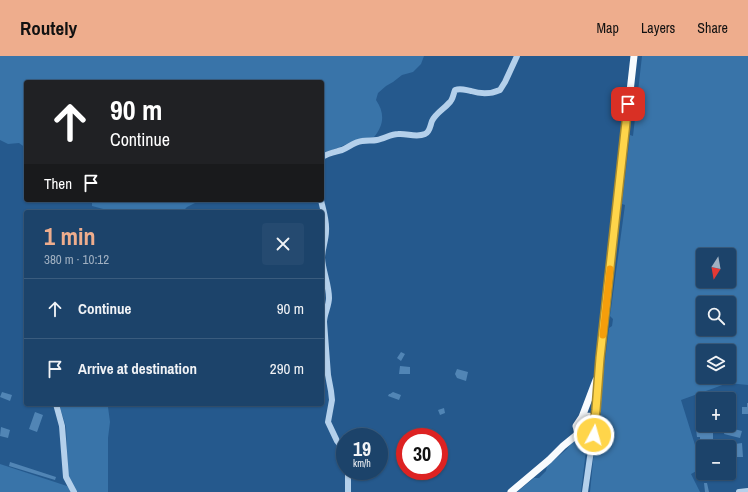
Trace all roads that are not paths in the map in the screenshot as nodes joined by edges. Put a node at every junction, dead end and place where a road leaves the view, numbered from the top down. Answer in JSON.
{"nodes":[{"id":1,"x":517,"y":56,"type":"edge"},
{"id":2,"x":634,"y":56,"type":"edge"},
{"id":3,"x":324,"y":156,"type":"edge"},
{"id":4,"x":324,"y":214,"type":"edge"},
{"id":5,"x":324,"y":242,"type":"edge"},
{"id":6,"x":324,"y":272,"type":"edge"},
{"id":7,"x":324,"y":316,"type":"edge"},
{"id":8,"x":324,"y":322,"type":"edge"},
{"id":9,"x":600,"y":358,"type":"junction"},
{"id":10,"x":57,"y":406,"type":"edge"},
{"id":11,"x":582,"y":417,"type":"junction"},
{"id":12,"x":576,"y":426,"type":"junction"},
{"id":13,"x":594,"y":427,"type":"junction"},
{"id":14,"x":580,"y":434,"type":"junction"},
{"id":15,"x":336,"y":439,"type":"edge"},
{"id":16,"x":563,"y":446,"type":"junction"},
{"id":17,"x":590,"y":457,"type":"junction"},
{"id":18,"x":348,"y":480,"type":"edge"},
{"id":19,"x":748,"y":490,"type":"edge"},
{"id":20,"x":74,"y":492,"type":"edge"},
{"id":21,"x":348,"y":492,"type":"edge"},
{"id":22,"x":511,"y":492,"type":"edge"},
{"id":23,"x":586,"y":492,"type":"edge"},
{"id":24,"x":739,"y":492,"type":"edge"}],
"edges":[{"from":1,"to":3,"type":"street"},
{"from":2,"to":9,"type":"main road"},
{"from":4,"to":5,"type":"street"},
{"from":6,"to":7,"type":"street"},
{"from":8,"to":15,"type":"street"},
{"from":9,"to":11,"type":"main road"},
{"from":9,"to":13,"type":"main road"},
{"from":10,"to":20,"type":"street"},
{"from":11,"to":12,"type":"main road"},
{"from":11,"to":13,"type":"main road"},
{"from":12,"to":14,"type":"main road"},
{"from":12,"to":16,"type":"main road"},
{"from":13,"to":14,"type":"main road"},
{"from":13,"to":17,"type":"street"},
{"from":14,"to":16,"type":"main road"},
{"from":14,"to":17,"type":"street"},
{"from":16,"to":22,"type":"main road"},
{"from":17,"to":23,"type":"street"},
{"from":18,"to":21,"type":"street"},
{"from":19,"to":24,"type":"street"}]}
